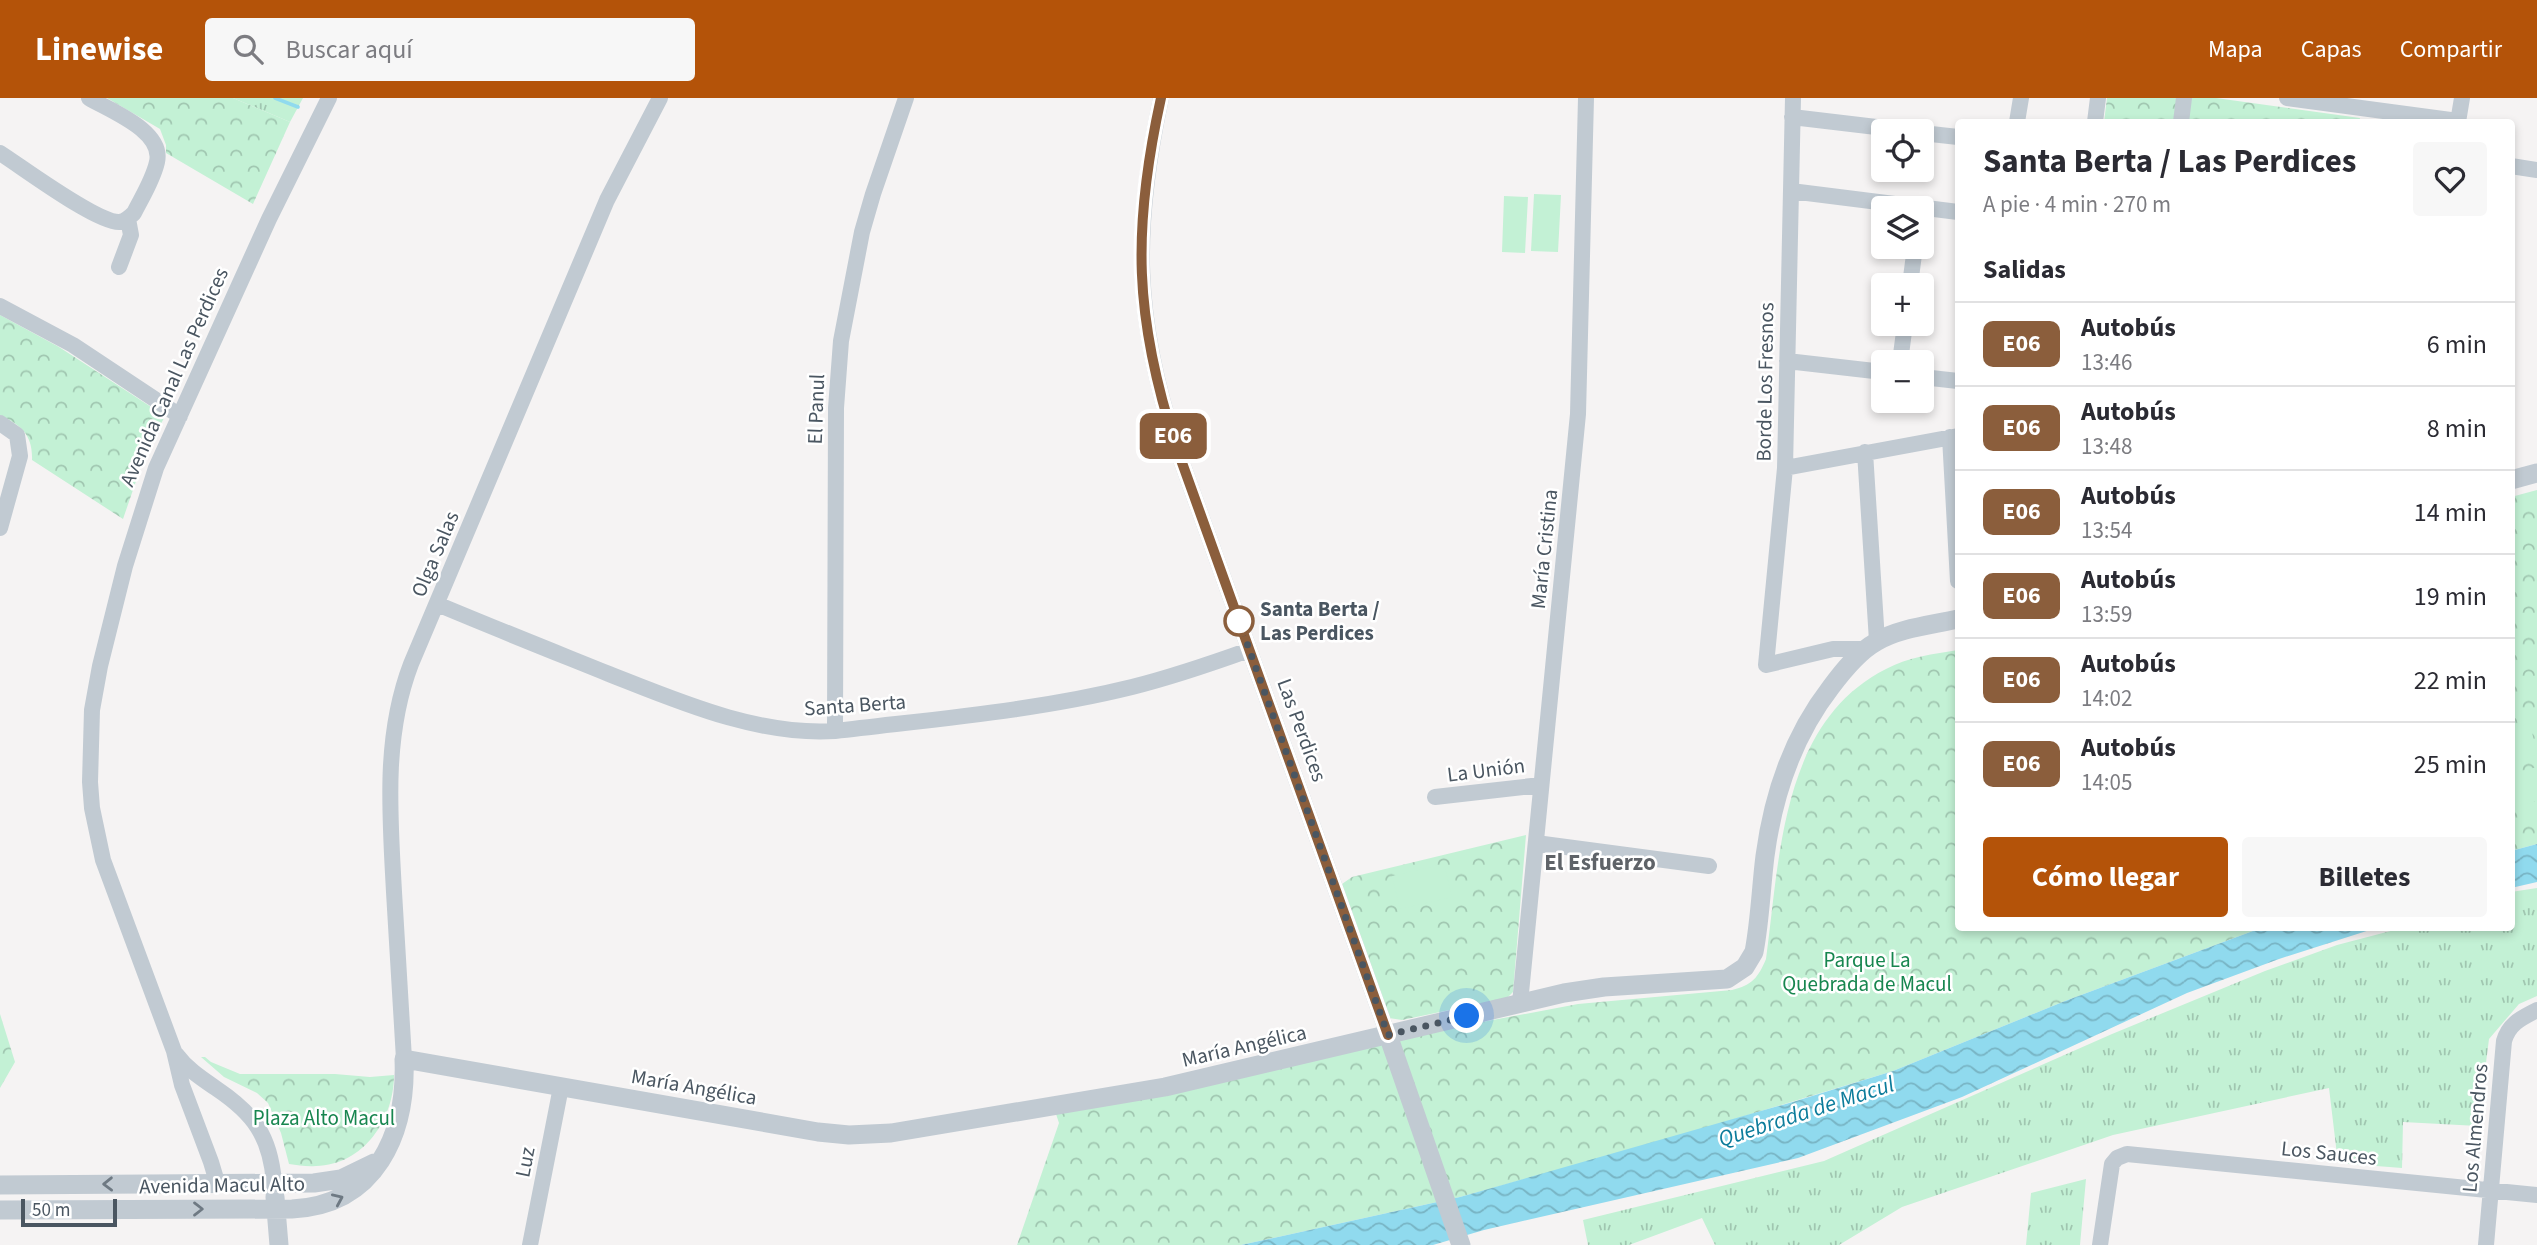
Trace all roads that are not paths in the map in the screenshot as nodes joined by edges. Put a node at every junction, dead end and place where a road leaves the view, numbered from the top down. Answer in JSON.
{"nodes":[{"id":1,"x":89,"y":98,"type":"edge"},
{"id":2,"x":329,"y":98,"type":"edge"},
{"id":3,"x":660,"y":98,"type":"edge"},
{"id":4,"x":906,"y":98,"type":"edge"},
{"id":5,"x":1161,"y":98,"type":"edge"},
{"id":6,"x":1586,"y":98,"type":"edge"},
{"id":7,"x":1793,"y":98,"type":"edge"},
{"id":8,"x":2021,"y":98,"type":"edge"},
{"id":9,"x":2098,"y":98,"type":"edge"},
{"id":10,"x":2184,"y":98,"type":"edge"},
{"id":11,"x":2287,"y":98,"type":"edge"},
{"id":12,"x":2462,"y":98,"type":"edge"},
{"id":13,"x":2327,"y":101,"type":"edge"},
{"id":14,"x":2391,"y":111,"type":"edge"},
{"id":15,"x":1792,"y":117,"type":"junction"},
{"id":16,"x":2018,"y":119,"type":"edge"},
{"id":17,"x":2095,"y":119,"type":"edge"},
{"id":18,"x":2181,"y":119,"type":"edge"},
{"id":19,"x":2440,"y":119,"type":"edge"},
{"id":20,"x":2458,"y":119,"type":"edge"},
{"id":21,"x":1871,"y":126,"type":"edge"},
{"id":22,"x":1934,"y":134,"type":"edge"},
{"id":23,"x":1955,"y":137,"type":"edge"},
{"id":24,"x":0,"y":153,"type":"edge"},
{"id":25,"x":2515,"y":167,"type":"edge"},
{"id":26,"x":2537,"y":170,"type":"edge"},
{"id":27,"x":1791,"y":191,"type":"junction"},
{"id":28,"x":1871,"y":202,"type":"edge"},
{"id":29,"x":1934,"y":209,"type":"edge"},
{"id":30,"x":1955,"y":212,"type":"edge"},
{"id":31,"x":128,"y":219,"type":"junction"},
{"id":32,"x":119,"y":267,"type":"dead end"},
{"id":33,"x":0,"y":306,"type":"edge"},
{"id":34,"x":1787,"y":361,"type":"junction"},
{"id":35,"x":1871,"y":371,"type":"edge"},
{"id":36,"x":1934,"y":378,"type":"edge"},
{"id":37,"x":1955,"y":381,"type":"edge"},
{"id":38,"x":180,"y":416,"type":"junction"},
{"id":39,"x":0,"y":422,"type":"edge"},
{"id":40,"x":1954,"y":436,"type":"edge"},
{"id":41,"x":1865,"y":452,"type":"junction"},
{"id":42,"x":1784,"y":468,"type":"junction"},
{"id":43,"x":1955,"y":472,"type":"edge"},
{"id":44,"x":2537,"y":473,"type":"edge"},
{"id":45,"x":2515,"y":479,"type":"edge"},
{"id":46,"x":0,"y":528,"type":"edge"},
{"id":47,"x":437,"y":604,"type":"junction"},
{"id":48,"x":1955,"y":620,"type":"edge"},
{"id":49,"x":1871,"y":645,"type":"junction"},
{"id":50,"x":1249,"y":650,"type":"junction"},
{"id":51,"x":1766,"y":665,"type":"joint"},
{"id":52,"x":835,"y":732,"type":"junction"},
{"id":53,"x":1541,"y":785,"type":"junction"},
{"id":54,"x":1434,"y":797,"type":"dead end"},
{"id":55,"x":1536,"y":843,"type":"junction"},
{"id":56,"x":1709,"y":866,"type":"dead end"},
{"id":57,"x":1520,"y":1003,"type":"junction"},
{"id":58,"x":2537,"y":1010,"type":"edge"},
{"id":59,"x":2518,"y":1020,"type":"junction"},
{"id":60,"x":2537,"y":1021,"type":"edge"},
{"id":61,"x":1388,"y":1035,"type":"junction"},
{"id":62,"x":174,"y":1051,"type":"junction"},
{"id":63,"x":404,"y":1059,"type":"junction"},
{"id":64,"x":561,"y":1087,"type":"junction"},
{"id":65,"x":383,"y":1156,"type":"junction"},
{"id":66,"x":217,"y":1182,"type":"junction"},
{"id":67,"x":274,"y":1182,"type":"junction"},
{"id":68,"x":0,"y":1185,"type":"edge"},
{"id":69,"x":2491,"y":1191,"type":"junction"},
{"id":70,"x":2537,"y":1195,"type":"edge"},
{"id":71,"x":276,"y":1209,"type":"junction"},
{"id":72,"x":0,"y":1210,"type":"edge"},
{"id":73,"x":1461,"y":1243,"type":"edge"},
{"id":74,"x":279,"y":1245,"type":"edge"},
{"id":75,"x":530,"y":1245,"type":"edge"},
{"id":76,"x":2100,"y":1245,"type":"edge"},
{"id":77,"x":2486,"y":1245,"type":"edge"}],
"edges":[{"from":1,"to":31,"type":"street"},
{"from":2,"to":38,"type":"street","name":"Avenida Canal Las Perdices"},
{"from":3,"to":47,"type":"street","name":"Olga Salas"},
{"from":4,"to":52,"type":"street","name":"El Panul"},
{"from":5,"to":50,"type":"street","name":"Las Perdices"},
{"from":6,"to":53,"type":"street","name":"María Cristina"},
{"from":7,"to":15,"type":"street","name":"Borde Los Fresnos"},
{"from":8,"to":16,"type":"street"},
{"from":9,"to":17,"type":"street"},
{"from":10,"to":18,"type":"street"},
{"from":11,"to":13,"type":"street"},
{"from":12,"to":20,"type":"street"},
{"from":13,"to":14,"type":"street"},
{"from":14,"to":19,"type":"street"},
{"from":15,"to":21,"type":"street"},
{"from":15,"to":27,"type":"street","name":"Borde Los Fresnos"},
{"from":22,"to":23,"type":"street"},
{"from":24,"to":31,"type":"street"},
{"from":25,"to":26,"type":"street"},
{"from":27,"to":28,"type":"street"},
{"from":27,"to":34,"type":"street","name":"Borde Los Fresnos"},
{"from":29,"to":30,"type":"street"},
{"from":31,"to":32,"type":"street"},
{"from":33,"to":38,"type":"street"},
{"from":34,"to":35,"type":"street"},
{"from":34,"to":42,"type":"street","name":"Borde Los Fresnos"},
{"from":36,"to":37,"type":"street"},
{"from":38,"to":62,"type":"street","name":"Avenida Canal Las Perdices"},
{"from":39,"to":46,"type":"street"},
{"from":40,"to":41,"type":"street"},
{"from":40,"to":43,"type":"street"},
{"from":41,"to":42,"type":"street"},
{"from":41,"to":49,"type":"street"},
{"from":42,"to":51,"type":"street","name":"Borde Los Fresnos"},
{"from":44,"to":45,"type":"street"},
{"from":47,"to":52,"type":"street","name":"Santa Berta"},
{"from":47,"to":63,"type":"street","name":"Olga Salas"},
{"from":48,"to":49,"type":"street","name":"María Angélica"},
{"from":49,"to":51,"type":"street","name":"María Angélica"},
{"from":49,"to":57,"type":"street","name":"María Angélica"},
{"from":50,"to":52,"type":"street","name":"Santa Berta"},
{"from":50,"to":61,"type":"street","name":"Las Perdices"},
{"from":53,"to":54,"type":"street","name":"La Unión"},
{"from":53,"to":55,"type":"street","name":"María Cristina"},
{"from":55,"to":56,"type":"street"},
{"from":55,"to":57,"type":"street","name":"María Cristina"},
{"from":57,"to":61,"type":"street","name":"María Angélica"},
{"from":58,"to":59,"type":"street"},
{"from":59,"to":60,"type":"street"},
{"from":59,"to":69,"type":"street","name":"Los Almendros"},
{"from":61,"to":64,"type":"street","name":"María Angélica"},
{"from":61,"to":73,"type":"street","name":"Las Perdices"},
{"from":62,"to":66,"type":"street","name":"Avenida Canal Las Perdices"},
{"from":62,"to":67,"type":"street","name":"Avenida Canal Las Perdices"},
{"from":63,"to":64,"type":"street","name":"María Angélica"},
{"from":63,"to":65,"type":"street","name":"Avenida Macul Alto"},
{"from":64,"to":75,"type":"street","name":"Luz"},
{"from":65,"to":67,"type":"street","name":"Avenida Macul Alto"},
{"from":71,"to":65,"type":"street","name":"Avenida Macul Alto","one_way":true},
{"from":66,"to":67,"type":"street","name":"Avenida Macul Alto"},
{"from":66,"to":68,"type":"street","name":"Avenida Macul Alto","one_way":true},
{"from":67,"to":71,"type":"street","name":"Avenida Canal Las Perdices"},
{"from":69,"to":70,"type":"street","name":"Los Sauces"},
{"from":69,"to":76,"type":"street","name":"Los Sauces"},
{"from":69,"to":77,"type":"street","name":"Los Almendros"},
{"from":72,"to":71,"type":"street","name":"Avenida Macul Alto","one_way":true},
{"from":71,"to":74,"type":"street","name":"Avenida Canal Las Perdices"}]}
